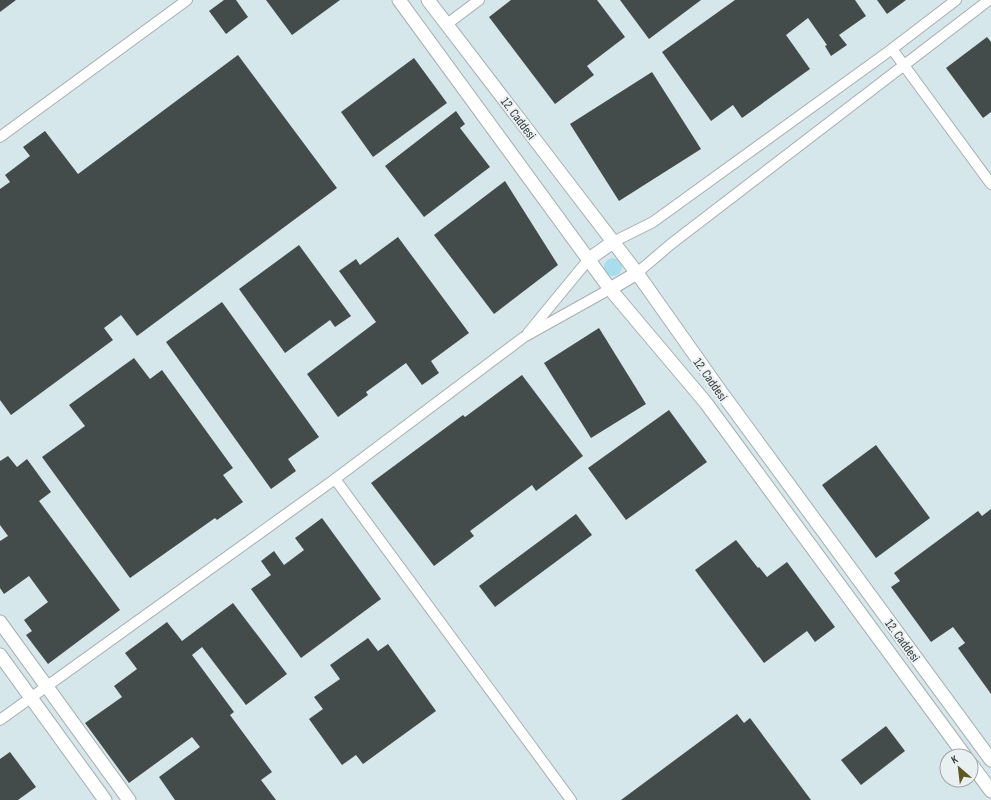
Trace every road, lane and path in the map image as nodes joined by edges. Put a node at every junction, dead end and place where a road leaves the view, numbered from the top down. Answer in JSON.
{"nodes":[{"id":1,"x":188,"y":0,"type":"edge"},
{"id":2,"x":400,"y":0,"type":"edge"},
{"id":3,"x":428,"y":0,"type":"edge"},
{"id":4,"x":479,"y":0,"type":"edge"},
{"id":5,"x":956,"y":0,"type":"edge"},
{"id":6,"x":990,"y":0,"type":"edge"},
{"id":7,"x":446,"y":24,"type":"junction"},
{"id":8,"x":892,"y":49,"type":"junction"},
{"id":9,"x":903,"y":65,"type":"junction"},
{"id":10,"x":0,"y":137,"type":"edge"},
{"id":11,"x":991,"y":184,"type":"edge"},
{"id":12,"x":613,"y":242,"type":"junction"},
{"id":13,"x":589,"y":260,"type":"junction"},
{"id":14,"x":637,"y":273,"type":"junction"},
{"id":15,"x":610,"y":289,"type":"junction"},
{"id":16,"x":524,"y":337,"type":"junction"},
{"id":17,"x":336,"y":479,"type":"junction"},
{"id":18,"x":0,"y":622,"type":"edge"},
{"id":19,"x":0,"y":655,"type":"edge"},
{"id":20,"x":47,"y":687,"type":"junction"},
{"id":21,"x":30,"y":698,"type":"junction"},
{"id":22,"x":0,"y":720,"type":"edge"},
{"id":23,"x":959,"y":748,"type":"edge"},
{"id":24,"x":991,"y":760,"type":"edge"},
{"id":25,"x":979,"y":775,"type":"edge"},
{"id":26,"x":991,"y":791,"type":"edge"},
{"id":27,"x":105,"y":800,"type":"edge"},
{"id":28,"x":129,"y":800,"type":"edge"},
{"id":29,"x":571,"y":800,"type":"edge"}],
"edges":[{"from":1,"to":10,"type":"street"},
{"from":2,"to":13,"type":"street","name":"12. Caddesi"},
{"from":3,"to":7,"type":"street","name":"12. Caddesi"},
{"from":4,"to":7,"type":"street"},
{"from":5,"to":8,"type":"street"},
{"from":6,"to":9,"type":"street"},
{"from":7,"to":12,"type":"street","name":"12. Caddesi"},
{"from":8,"to":9,"type":"street"},
{"from":8,"to":12,"type":"street"},
{"from":9,"to":11,"type":"street"},
{"from":9,"to":14,"type":"street"},
{"from":12,"to":13,"type":"street"},
{"from":12,"to":14,"type":"street","name":"12. Caddesi"},
{"from":13,"to":15,"type":"street","name":"12. Caddesi"},
{"from":13,"to":16,"type":"street"},
{"from":14,"to":15,"type":"street"},
{"from":14,"to":24,"type":"street","name":"12. Caddesi"},
{"from":15,"to":16,"type":"street"},
{"from":15,"to":23,"type":"street","name":"12. Caddesi"},
{"from":16,"to":17,"type":"street"},
{"from":17,"to":20,"type":"street"},
{"from":17,"to":29,"type":"street"},
{"from":18,"to":20,"type":"street"},
{"from":19,"to":21,"type":"street"},
{"from":20,"to":21,"type":"street"},
{"from":20,"to":28,"type":"street"},
{"from":21,"to":22,"type":"street"},
{"from":21,"to":27,"type":"street"},
{"from":25,"to":26,"type":"street"}]}
